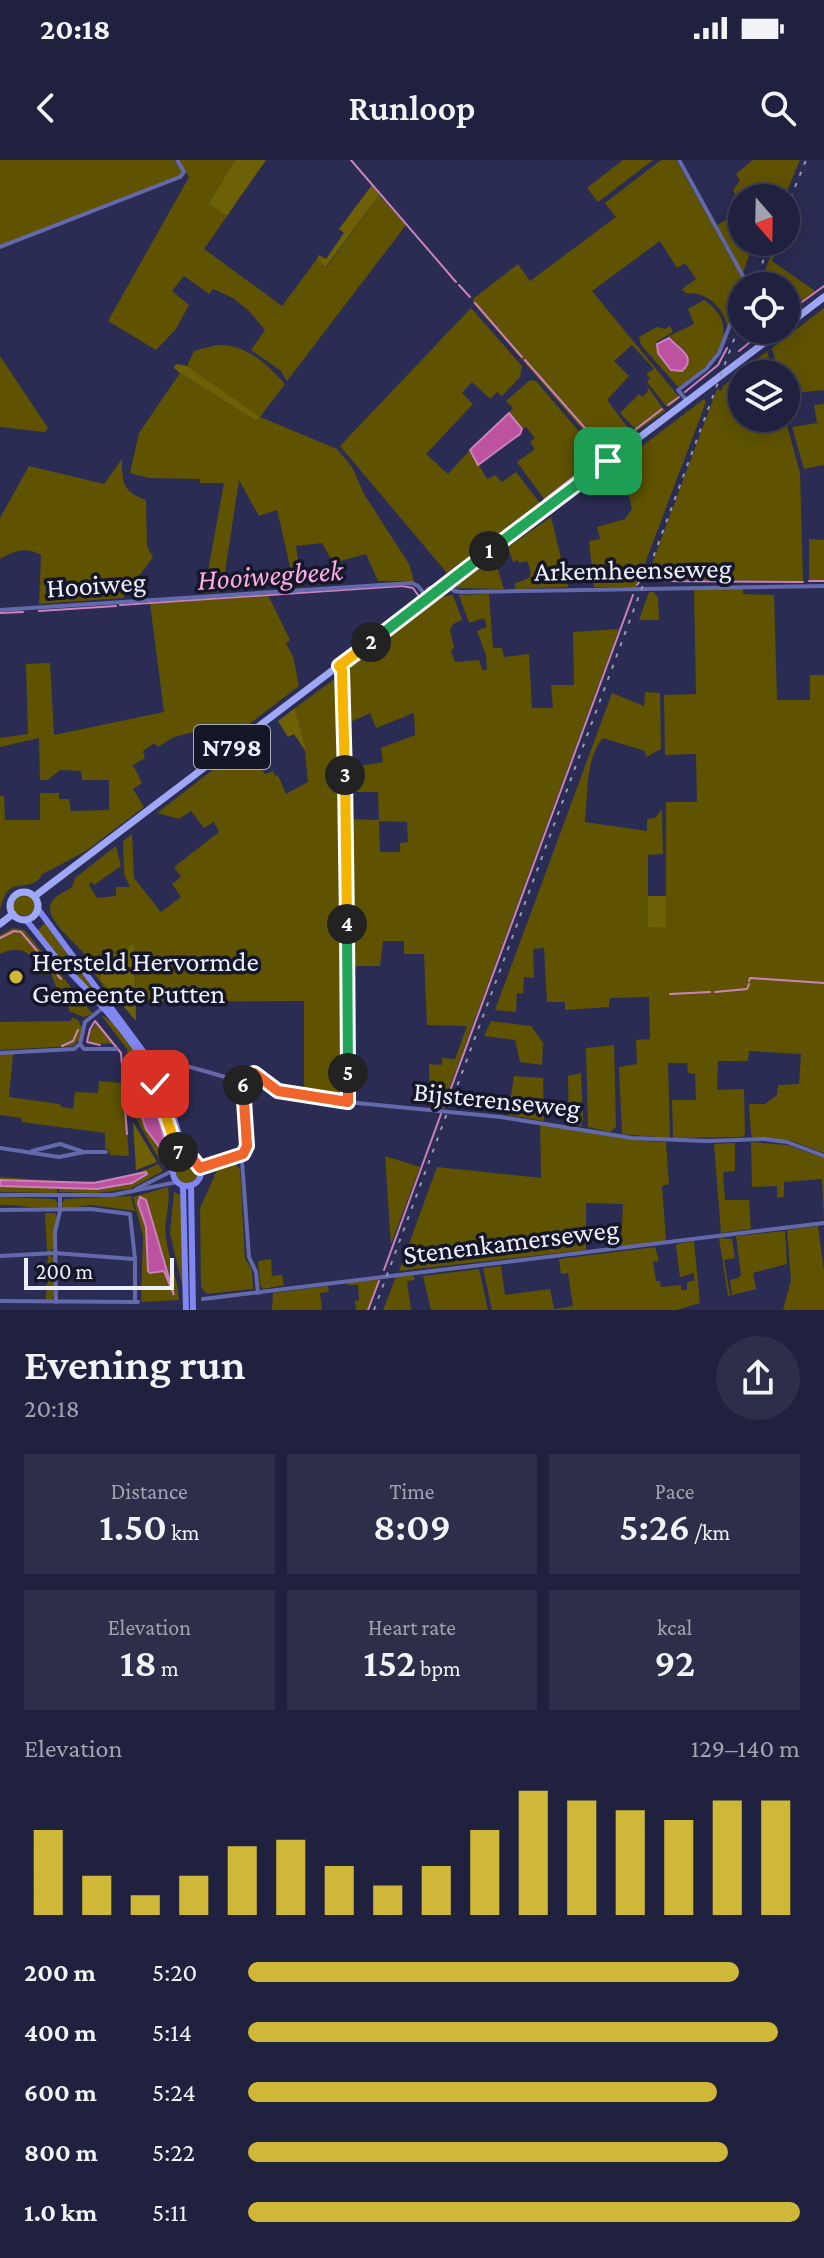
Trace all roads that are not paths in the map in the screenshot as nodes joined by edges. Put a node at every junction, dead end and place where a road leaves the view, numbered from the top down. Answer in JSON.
{"nodes":[{"id":1,"x":177,"y":160,"type":"edge"},
{"id":2,"x":679,"y":160,"type":"edge"},
{"id":3,"x":0,"y":247,"type":"edge"},
{"id":4,"x":738,"y":272,"type":"edge"},
{"id":5,"x":824,"y":297,"type":"edge"},
{"id":6,"x":800,"y":315,"type":"edge"},
{"id":7,"x":728,"y":328,"type":"edge"},
{"id":8,"x":767,"y":344,"type":"edge"},
{"id":9,"x":687,"y":401,"type":"junction"},
{"id":10,"x":446,"y":584,"type":"junction"},
{"id":11,"x":824,"y":586,"type":"edge"},
{"id":12,"x":429,"y":598,"type":"junction"},
{"id":13,"x":0,"y":610,"type":"edge"},
{"id":14,"x":338,"y":664,"type":"junction"},
{"id":15,"x":35,"y":896,"type":"junction"},
{"id":16,"x":38,"y":909,"type":"junction"},
{"id":17,"x":13,"y":914,"type":"junction"},
{"id":18,"x":26,"y":920,"type":"junction"},
{"id":19,"x":0,"y":924,"type":"edge"},
{"id":20,"x":104,"y":1006,"type":"junction"},
{"id":21,"x":80,"y":1044,"type":"junction"},
{"id":22,"x":116,"y":1049,"type":"dead end"},
{"id":23,"x":0,"y":1053,"type":"edge"},
{"id":24,"x":176,"y":1063,"type":"dead end"},
{"id":25,"x":243,"y":1082,"type":"junction"},
{"id":26,"x":348,"y":1102,"type":"junction"},
{"id":27,"x":0,"y":1148,"type":"edge"},
{"id":28,"x":28,"y":1152,"type":"junction"},
{"id":29,"x":84,"y":1152,"type":"junction"},
{"id":30,"x":106,"y":1152,"type":"dead end"},
{"id":31,"x":824,"y":1156,"type":"edge"},
{"id":32,"x":239,"y":1157,"type":"junction"},
{"id":33,"x":183,"y":1158,"type":"junction"},
{"id":34,"x":200,"y":1168,"type":"junction"},
{"id":35,"x":172,"y":1171,"type":"junction"},
{"id":36,"x":180,"y":1184,"type":"junction"},
{"id":37,"x":191,"y":1185,"type":"junction"},
{"id":38,"x":130,"y":1192,"type":"junction"},
{"id":39,"x":0,"y":1195,"type":"edge"},
{"id":40,"x":60,"y":1196,"type":"junction"},
{"id":41,"x":0,"y":1210,"type":"edge"},
{"id":42,"x":60,"y":1211,"type":"junction"},
{"id":43,"x":824,"y":1223,"type":"edge"},
{"id":44,"x":55,"y":1253,"type":"junction"},
{"id":45,"x":0,"y":1256,"type":"edge"},
{"id":46,"x":135,"y":1259,"type":"junction"},
{"id":47,"x":258,"y":1293,"type":"junction"},
{"id":48,"x":203,"y":1299,"type":"dead end"},
{"id":49,"x":0,"y":1301,"type":"edge"},
{"id":50,"x":56,"y":1302,"type":"junction"},
{"id":51,"x":68,"y":1302,"type":"junction"},
{"id":52,"x":68,"y":1310,"type":"edge"},
{"id":53,"x":186,"y":1310,"type":"edge"},
{"id":54,"x":193,"y":1310,"type":"edge"}],
"edges":[{"from":1,"to":3,"type":"street"},
{"from":2,"to":4,"type":"street"},
{"from":5,"to":6,"type":"main road"},
{"from":7,"to":9,"type":"street"},
{"from":8,"to":9,"type":"main road","number":"N798"},
{"from":9,"to":10,"type":"main road","number":"N798"},
{"from":10,"to":11,"type":"street","name":"Arkemheenseweg"},
{"from":10,"to":12,"type":"main road","number":"N798"},
{"from":12,"to":13,"type":"street","name":"Hooiweg"},
{"from":12,"to":14,"type":"main road","number":"N798"},
{"from":14,"to":15,"type":"main road","number":"N798"},
{"from":14,"to":26,"type":"street"},
{"from":15,"to":16,"type":"main road"},
{"from":15,"to":17,"type":"main road","number":"N798"},
{"from":16,"to":18,"type":"main road"},
{"from":16,"to":20,"type":"street"},
{"from":17,"to":18,"type":"main road"},
{"from":17,"to":19,"type":"main road","number":"N798"},
{"from":18,"to":20,"type":"street"},
{"from":20,"to":21,"type":"street"},
{"from":20,"to":33,"type":"street"},
{"from":21,"to":22,"type":"street"},
{"from":21,"to":23,"type":"street"},
{"from":24,"to":25,"type":"street","name":"Bijsterenseweg"},
{"from":25,"to":26,"type":"street","name":"Bijsterenseweg"},
{"from":25,"to":32,"type":"street"},
{"from":26,"to":31,"type":"street","name":"Bijsterenseweg"},
{"from":27,"to":28,"type":"street"},
{"from":28,"to":29,"type":"street"},
{"from":28,"to":29,"type":"street"},
{"from":29,"to":30,"type":"street"},
{"from":32,"to":34,"type":"street"},
{"from":32,"to":47,"type":"street"},
{"from":33,"to":34,"type":"street"},
{"from":33,"to":35,"type":"street"},
{"from":34,"to":37,"type":"street"},
{"from":35,"to":36,"type":"street"},
{"from":35,"to":38,"type":"street"},
{"from":36,"to":37,"type":"street"},
{"from":36,"to":38,"type":"street"},
{"from":36,"to":53,"type":"street"},
{"from":37,"to":54,"type":"street"},
{"from":38,"to":40,"type":"street"},
{"from":39,"to":40,"type":"street"},
{"from":40,"to":42,"type":"street"},
{"from":41,"to":42,"type":"street"},
{"from":42,"to":44,"type":"street"},
{"from":42,"to":46,"type":"street"},
{"from":43,"to":47,"type":"street","name":"Stenenkamerseweg"},
{"from":44,"to":45,"type":"street"},
{"from":44,"to":46,"type":"street"},
{"from":44,"to":50,"type":"street"},
{"from":46,"to":51,"type":"street"},
{"from":47,"to":48,"type":"street","name":"Stenenkamerseweg"},
{"from":49,"to":50,"type":"street"},
{"from":50,"to":51,"type":"street"},
{"from":51,"to":52,"type":"street"}]}
